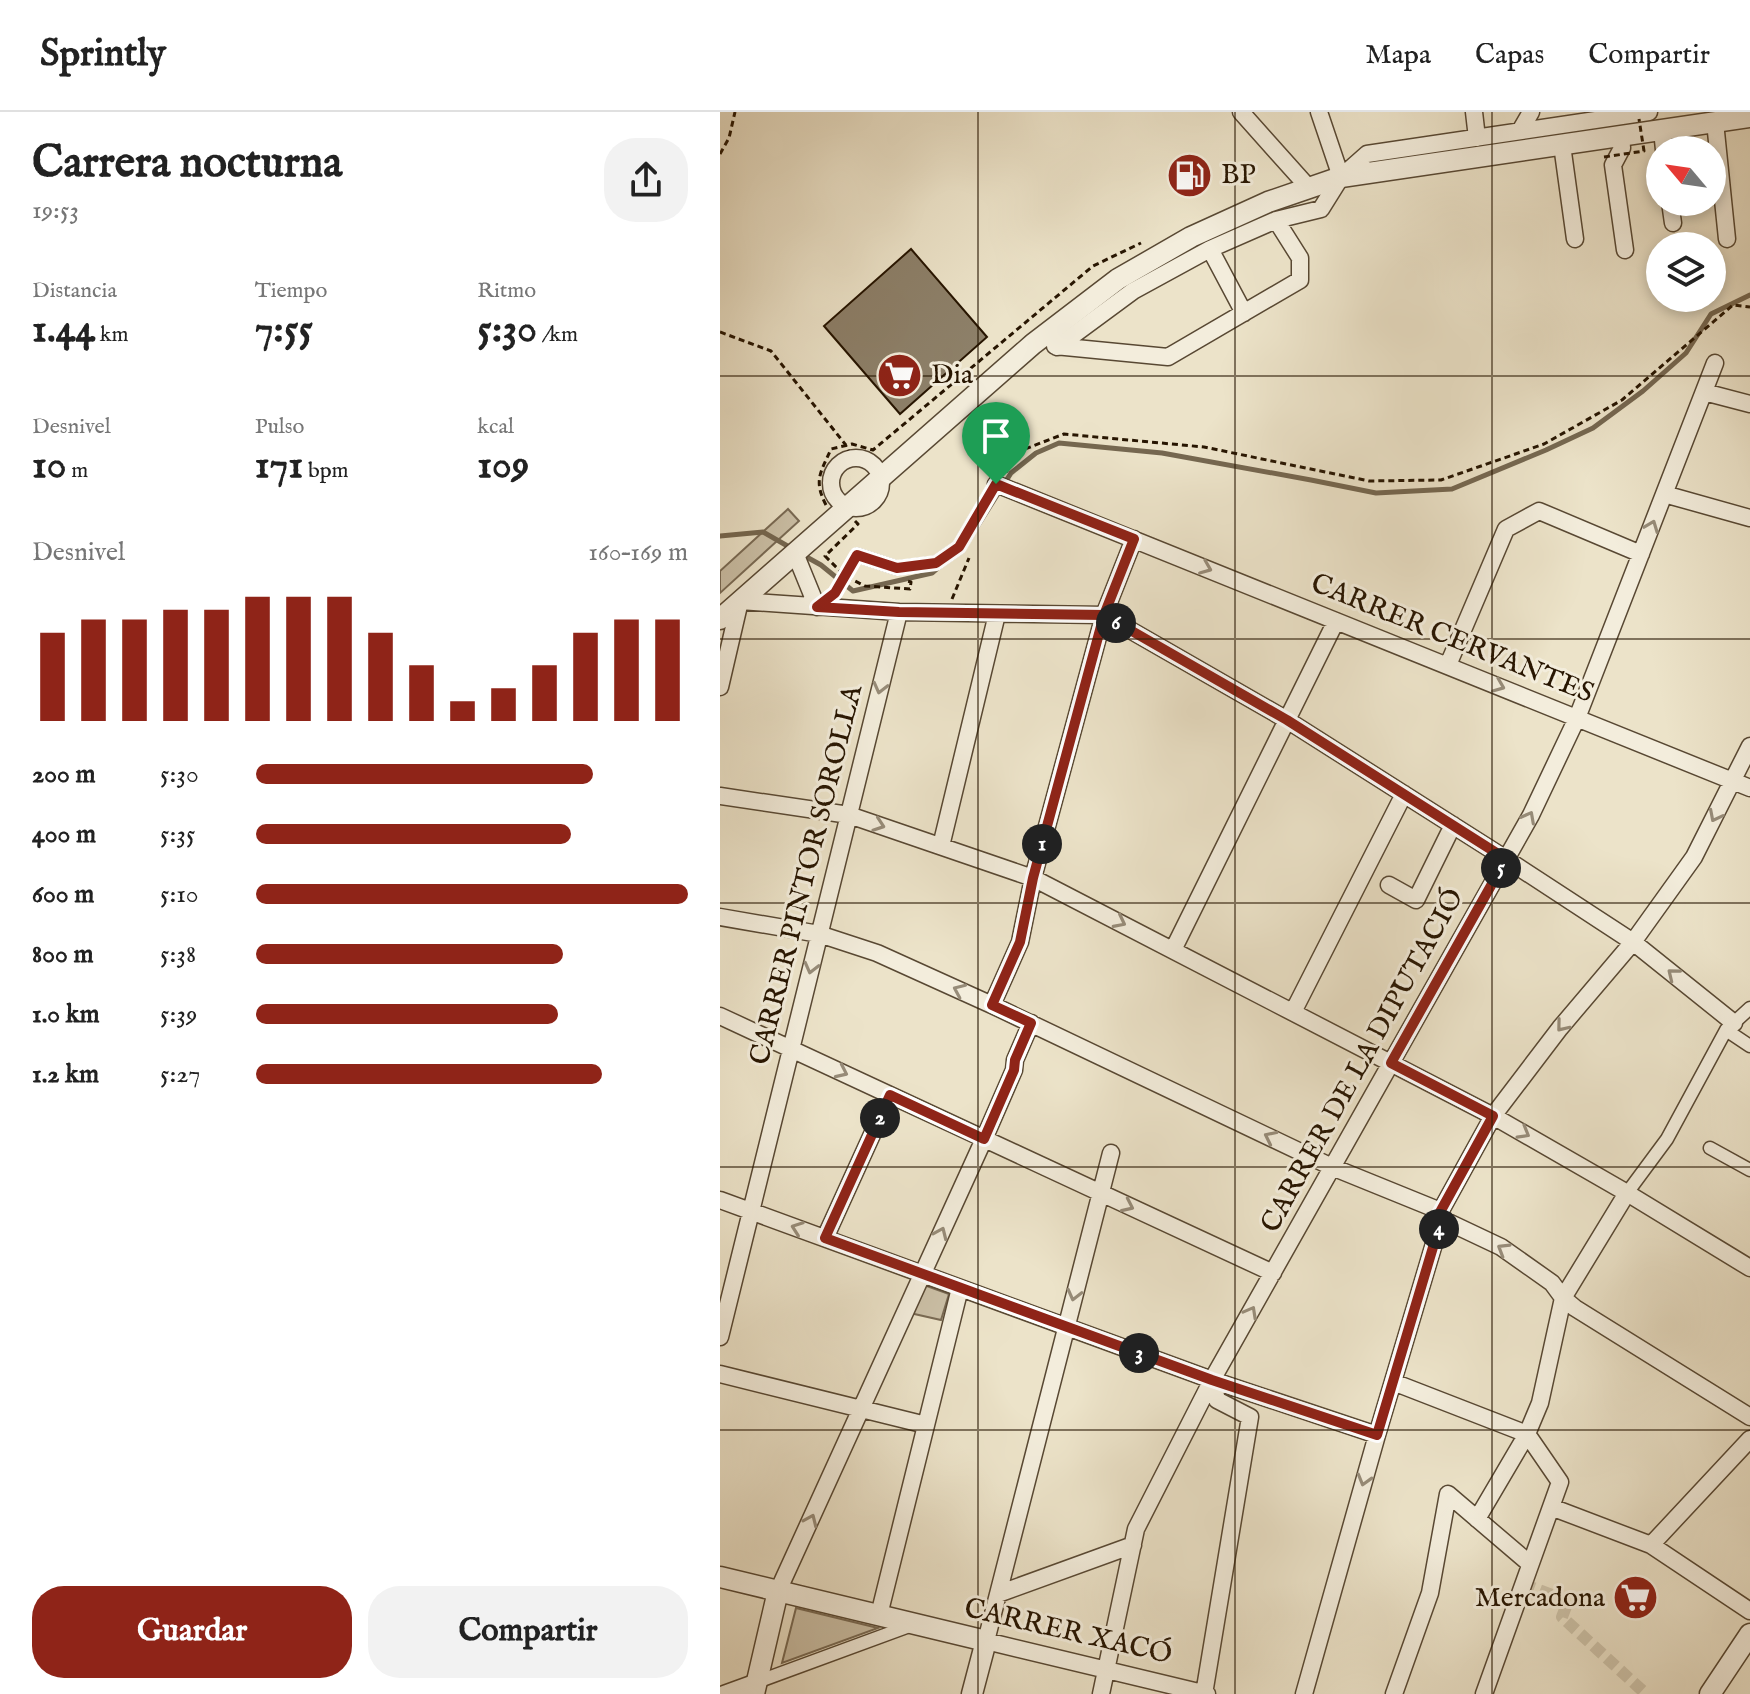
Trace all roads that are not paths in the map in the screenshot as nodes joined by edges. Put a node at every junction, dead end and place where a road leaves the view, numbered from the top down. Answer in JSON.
{"nodes":[{"id":1,"x":1241,"y":112,"type":"edge"},
{"id":2,"x":1319,"y":112,"type":"edge"},
{"id":3,"x":1474,"y":112,"type":"edge"},
{"id":4,"x":1531,"y":112,"type":"edge"},
{"id":5,"x":1646,"y":114,"type":"edge"},
{"id":6,"x":1750,"y":117,"type":"edge"},
{"id":7,"x":1715,"y":122,"type":"junction"},
{"id":8,"x":1520,"y":131,"type":"junction"},
{"id":9,"x":1621,"y":136,"type":"junction"},
{"id":10,"x":1675,"y":136,"type":"edge"},
{"id":11,"x":1477,"y":138,"type":"junction"},
{"id":12,"x":1646,"y":138,"type":"edge"},
{"id":13,"x":1562,"y":145,"type":"junction"},
{"id":14,"x":1341,"y":177,"type":"junction"},
{"id":15,"x":1309,"y":188,"type":"junction"},
{"id":16,"x":1672,"y":216,"type":"edge"},
{"id":17,"x":1276,"y":220,"type":"junction"},
{"id":18,"x":1673,"y":223,"type":"dead end"},
{"id":19,"x":1575,"y":239,"type":"dead end"},
{"id":20,"x":1727,"y":239,"type":"dead end"},
{"id":21,"x":1210,"y":249,"type":"junction"},
{"id":22,"x":1625,"y":250,"type":"dead end"},
{"id":23,"x":1244,"y":313,"type":"junction"},
{"id":24,"x":1033,"y":344,"type":"junction"},
{"id":25,"x":1057,"y":347,"type":"junction"},
{"id":26,"x":1715,"y":363,"type":"dead end"},
{"id":27,"x":1704,"y":392,"type":"junction"},
{"id":28,"x":1750,"y":404,"type":"edge"},
{"id":29,"x":880,"y":479,"type":"junction"},
{"id":30,"x":996,"y":484,"type":"joint"},
{"id":31,"x":1664,"y":494,"type":"junction"},
{"id":32,"x":845,"y":510,"type":"junction"},
{"id":33,"x":1750,"y":518,"type":"edge"},
{"id":34,"x":1134,"y":539,"type":"junction"},
{"id":35,"x":795,"y":553,"type":"junction"},
{"id":36,"x":1641,"y":554,"type":"junction"},
{"id":37,"x":857,"y":555,"type":"road end"},
{"id":38,"x":740,"y":601,"type":"junction"},
{"id":39,"x":817,"y":607,"type":"junction"},
{"id":40,"x":899,"y":612,"type":"junction"},
{"id":41,"x":997,"y":614,"type":"junction"},
{"id":42,"x":1104,"y":615,"type":"junction"},
{"id":43,"x":720,"y":619,"type":"edge"},
{"id":44,"x":1336,"y":621,"type":"junction"},
{"id":45,"x":1448,"y":665,"type":"junction"},
{"id":46,"x":720,"y":687,"type":"edge"},
{"id":47,"x":1577,"y":718,"type":"junction"},
{"id":48,"x":1287,"y":720,"type":"junction"},
{"id":49,"x":1750,"y":746,"type":"edge"},
{"id":50,"x":1733,"y":780,"type":"junction"},
{"id":51,"x":1750,"y":788,"type":"edge"},
{"id":52,"x":1404,"y":794,"type":"junction"},
{"id":53,"x":720,"y":796,"type":"edge"},
{"id":54,"x":849,"y":815,"type":"junction"},
{"id":55,"x":1453,"y":825,"type":"junction"},
{"id":56,"x":941,"y":846,"type":"junction"},
{"id":57,"x":1506,"y":859,"type":"junction"},
{"id":58,"x":1033,"y":878,"type":"junction"},
{"id":59,"x":1389,"y":885,"type":"dead end"},
{"id":60,"x":720,"y":917,"type":"edge"},
{"id":61,"x":819,"y":934,"type":"junction"},
{"id":62,"x":1633,"y":942,"type":"junction"},
{"id":63,"x":1173,"y":950,"type":"junction"},
{"id":64,"x":992,"y":1005,"type":"junction"},
{"id":65,"x":1750,"y":1008,"type":"edge"},
{"id":66,"x":1293,"y":1012,"type":"junction"},
{"id":67,"x":720,"y":1016,"type":"edge"},
{"id":68,"x":1031,"y":1023,"type":"junction"},
{"id":69,"x":1730,"y":1027,"type":"junction"},
{"id":70,"x":791,"y":1049,"type":"junction"},
{"id":71,"x":1748,"y":1049,"type":"edge"},
{"id":72,"x":1391,"y":1063,"type":"junction"},
{"id":73,"x":890,"y":1095,"type":"junction"},
{"id":74,"x":1493,"y":1116,"type":"junction"},
{"id":75,"x":984,"y":1139,"type":"junction"},
{"id":76,"x":1710,"y":1148,"type":"dead end"},
{"id":77,"x":1111,"y":1153,"type":"dead end"},
{"id":78,"x":1332,"y":1167,"type":"junction"},
{"id":79,"x":1750,"y":1170,"type":"edge"},
{"id":80,"x":1101,"y":1193,"type":"junction"},
{"id":81,"x":1627,"y":1193,"type":"junction"},
{"id":82,"x":720,"y":1200,"type":"edge"},
{"id":83,"x":751,"y":1211,"type":"junction"},
{"id":84,"x":1441,"y":1216,"type":"junction"},
{"id":85,"x":825,"y":1238,"type":"junction"},
{"id":86,"x":1750,"y":1268,"type":"edge"},
{"id":87,"x":1273,"y":1273,"type":"junction"},
{"id":88,"x":922,"y":1274,"type":"junction"},
{"id":89,"x":960,"y":1288,"type":"junction"},
{"id":90,"x":1563,"y":1298,"type":"junction"},
{"id":91,"x":1066,"y":1327,"type":"junction"},
{"id":92,"x":720,"y":1337,"type":"edge"},
{"id":93,"x":720,"y":1374,"type":"edge"},
{"id":94,"x":1212,"y":1380,"type":"junction"},
{"id":95,"x":1393,"y":1382,"type":"junction"},
{"id":96,"x":861,"y":1409,"type":"junction"},
{"id":97,"x":1750,"y":1417,"type":"edge"},
{"id":98,"x":926,"y":1425,"type":"junction"},
{"id":99,"x":1527,"y":1434,"type":"junction"},
{"id":100,"x":1377,"y":1435,"type":"junction"},
{"id":101,"x":1750,"y":1439,"type":"edge"},
{"id":102,"x":1551,"y":1507,"type":"junction"},
{"id":103,"x":1477,"y":1519,"type":"junction"},
{"id":104,"x":1133,"y":1545,"type":"junction"},
{"id":105,"x":1651,"y":1545,"type":"junction"},
{"id":106,"x":1530,"y":1564,"type":"junction"},
{"id":107,"x":720,"y":1577,"type":"edge"},
{"id":108,"x":778,"y":1591,"type":"junction"},
{"id":109,"x":998,"y":1594,"type":"junction"},
{"id":110,"x":1750,"y":1611,"type":"edge"},
{"id":111,"x":879,"y":1615,"type":"junction"},
{"id":112,"x":915,"y":1624,"type":"junction"},
{"id":113,"x":1750,"y":1634,"type":"edge"},
{"id":114,"x":986,"y":1641,"type":"junction"},
{"id":115,"x":1106,"y":1670,"type":"junction"},
{"id":116,"x":756,"y":1688,"type":"edge"},
{"id":117,"x":724,"y":1694,"type":"edge"},
{"id":118,"x":972,"y":1694,"type":"edge"},
{"id":119,"x":1101,"y":1694,"type":"edge"},
{"id":120,"x":1205,"y":1694,"type":"edge"},
{"id":121,"x":1304,"y":1694,"type":"edge"},
{"id":122,"x":1394,"y":1694,"type":"edge"},
{"id":123,"x":1484,"y":1694,"type":"edge"},
{"id":124,"x":1710,"y":1694,"type":"edge"}],
"edges":[{"from":1,"to":15,"type":"street"},
{"from":2,"to":14,"type":"street"},
{"from":3,"to":11,"type":"street"},
{"from":4,"to":8,"type":"street"},
{"from":5,"to":8,"type":"street"},
{"from":6,"to":7,"type":"street"},
{"from":7,"to":10,"type":"street"},
{"from":7,"to":20,"type":"street"},
{"from":8,"to":11,"type":"street"},
{"from":9,"to":12,"type":"street"},
{"from":9,"to":13,"type":"street"},
{"from":9,"to":22,"type":"street"},
{"from":11,"to":14,"type":"street"},
{"from":13,"to":14,"type":"street"},
{"from":13,"to":19,"type":"street"},
{"from":14,"to":15,"type":"street"},
{"from":14,"to":17,"type":"street"},
{"from":15,"to":24,"type":"street"},
{"from":16,"to":18,"type":"street"},
{"from":17,"to":21,"type":"street"},
{"from":17,"to":23,"type":"street"},
{"from":21,"to":23,"type":"street"},
{"from":21,"to":25,"type":"street"},
{"from":23,"to":25,"type":"street"},
{"from":24,"to":25,"type":"street"},
{"from":24,"to":29,"type":"street"},
{"from":26,"to":27,"type":"street","name":"CARRER DE LA DIPUTACIÓ"},
{"from":27,"to":28,"type":"street"},
{"from":27,"to":31,"type":"street","name":"CARRER DE LA DIPUTACIÓ"},
{"from":29,"to":32,"type":"street"},
{"from":29,"to":32,"type":"street"},
{"from":30,"to":34,"type":"street","name":"CARRER CERVANTES"},
{"from":30,"to":37,"type":"street"},
{"from":31,"to":33,"type":"street"},
{"from":36,"to":31,"type":"street","name":"CARRER DE LA DIPUTACIÓ","one_way":true},
{"from":32,"to":35,"type":"street"},
{"from":34,"to":42,"type":"street"},
{"from":34,"to":44,"type":"street","name":"CARRER CERVANTES","one_way":true},
{"from":35,"to":38,"type":"street"},
{"from":35,"to":39,"type":"street"},
{"from":36,"to":45,"type":"street"},
{"from":36,"to":47,"type":"street","name":"CARRER DE LA DIPUTACIÓ"},
{"from":38,"to":39,"type":"street"},
{"from":38,"to":43,"type":"street"},
{"from":38,"to":46,"type":"street"},
{"from":39,"to":40,"type":"street"},
{"from":40,"to":41,"type":"street"},
{"from":40,"to":54,"type":"street","name":"CARRER PINTOR SOROLLA","one_way":true},
{"from":41,"to":42,"type":"street"},
{"from":41,"to":56,"type":"street"},
{"from":42,"to":48,"type":"street"},
{"from":42,"to":58,"type":"street"},
{"from":44,"to":45,"type":"street","name":"CARRER CERVANTES"},
{"from":44,"to":48,"type":"street"},
{"from":45,"to":47,"type":"street","name":"CARRER CERVANTES","one_way":true},
{"from":47,"to":50,"type":"street","name":"CARRER CERVANTES"},
{"from":57,"to":47,"type":"street","name":"CARRER DE LA DIPUTACIÓ","one_way":true},
{"from":48,"to":52,"type":"street"},
{"from":48,"to":63,"type":"street"},
{"from":49,"to":50,"type":"street"},
{"from":50,"to":51,"type":"street","name":"CARRER CERVANTES"},
{"from":50,"to":62,"type":"street","one_way":true},
{"from":52,"to":55,"type":"street"},
{"from":52,"to":66,"type":"street"},
{"from":53,"to":54,"type":"street"},
{"from":54,"to":56,"type":"street","one_way":true},
{"from":54,"to":61,"type":"street","name":"CARRER PINTOR SOROLLA"},
{"from":55,"to":57,"type":"street"},
{"from":55,"to":59,"type":"street"},
{"from":56,"to":58,"type":"street"},
{"from":57,"to":62,"type":"street"},
{"from":57,"to":72,"type":"street","name":"CARRER DE LA DIPUTACIÓ"},
{"from":58,"to":63,"type":"street","one_way":true},
{"from":58,"to":64,"type":"street"},
{"from":60,"to":61,"type":"street"},
{"from":64,"to":61,"type":"street","one_way":true},
{"from":61,"to":70,"type":"street","name":"CARRER PINTOR SOROLLA","one_way":true},
{"from":69,"to":62,"type":"street","one_way":true},
{"from":62,"to":74,"type":"street","one_way":true},
{"from":63,"to":66,"type":"street"},
{"from":64,"to":68,"type":"street"},
{"from":65,"to":69,"type":"street"},
{"from":66,"to":72,"type":"street"},
{"from":67,"to":70,"type":"street"},
{"from":68,"to":75,"type":"street"},
{"from":78,"to":68,"type":"street","one_way":true},
{"from":69,"to":71,"type":"street"},
{"from":69,"to":81,"type":"street"},
{"from":70,"to":73,"type":"street","one_way":true},
{"from":70,"to":83,"type":"street","name":"CARRER PINTOR SOROLLA"},
{"from":72,"to":74,"type":"street"},
{"from":72,"to":78,"type":"street","name":"CARRER DE LA DIPUTACIÓ"},
{"from":73,"to":75,"type":"street"},
{"from":73,"to":85,"type":"street"},
{"from":74,"to":81,"type":"street","one_way":true},
{"from":74,"to":84,"type":"street"},
{"from":75,"to":80,"type":"street"},
{"from":88,"to":75,"type":"street","one_way":true},
{"from":76,"to":79,"type":"street"},
{"from":77,"to":80,"type":"street"},
{"from":78,"to":84,"type":"street"},
{"from":78,"to":87,"type":"street","name":"CARRER DE LA DIPUTACIÓ"},
{"from":80,"to":87,"type":"street","one_way":true},
{"from":80,"to":91,"type":"street","one_way":true},
{"from":81,"to":86,"type":"street"},
{"from":81,"to":90,"type":"street"},
{"from":82,"to":83,"type":"street"},
{"from":85,"to":83,"type":"street","one_way":true},
{"from":83,"to":92,"type":"street","name":"CARRER PINTOR SOROLLA"},
{"from":90,"to":84,"type":"street","one_way":true},
{"from":84,"to":95,"type":"street"},
{"from":85,"to":88,"type":"street"},
{"from":94,"to":87,"type":"street","name":"CARRER DE LA DIPUTACIÓ","one_way":true},
{"from":88,"to":89,"type":"street"},
{"from":88,"to":96,"type":"street"},
{"from":89,"to":91,"type":"street"},
{"from":89,"to":98,"type":"street"},
{"from":90,"to":97,"type":"street"},
{"from":90,"to":99,"type":"street"},
{"from":91,"to":94,"type":"street"},
{"from":91,"to":109,"type":"street"},
{"from":93,"to":96,"type":"street"},
{"from":94,"to":100,"type":"street"},
{"from":94,"to":104,"type":"street","name":"CARRER DE LA DIPUTACIÓ"},
{"from":94,"to":120,"type":"street"},
{"from":95,"to":99,"type":"street"},
{"from":95,"to":100,"type":"street"},
{"from":96,"to":98,"type":"street"},
{"from":108,"to":96,"type":"street","one_way":true},
{"from":98,"to":111,"type":"street"},
{"from":99,"to":102,"type":"street"},
{"from":99,"to":103,"type":"street"},
{"from":100,"to":121,"type":"street","one_way":true},
{"from":101,"to":105,"type":"street"},
{"from":102,"to":105,"type":"street"},
{"from":102,"to":106,"type":"street"},
{"from":103,"to":106,"type":"street"},
{"from":103,"to":122,"type":"street"},
{"from":104,"to":109,"type":"street"},
{"from":104,"to":115,"type":"street","name":"CARRER DE LA DIPUTACIÓ"},
{"from":105,"to":110,"type":"street"},
{"from":106,"to":123,"type":"street"},
{"from":107,"to":108,"type":"street"},
{"from":108,"to":111,"type":"street","name":"CARRER XACÓ"},
{"from":108,"to":116,"type":"street"},
{"from":109,"to":114,"type":"street"},
{"from":111,"to":112,"type":"street","name":"CARRER XACÓ"},
{"from":112,"to":114,"type":"street","name":"CARRER XACÓ"},
{"from":112,"to":116,"type":"street"},
{"from":113,"to":124,"type":"street"},
{"from":114,"to":115,"type":"street","name":"CARRER XACÓ"},
{"from":114,"to":118,"type":"street"},
{"from":115,"to":119,"type":"street","name":"CARRER DE LA DIPUTACIÓ"},
{"from":115,"to":120,"type":"street","name":"CARRER XACÓ"},
{"from":116,"to":117,"type":"street"}]}
